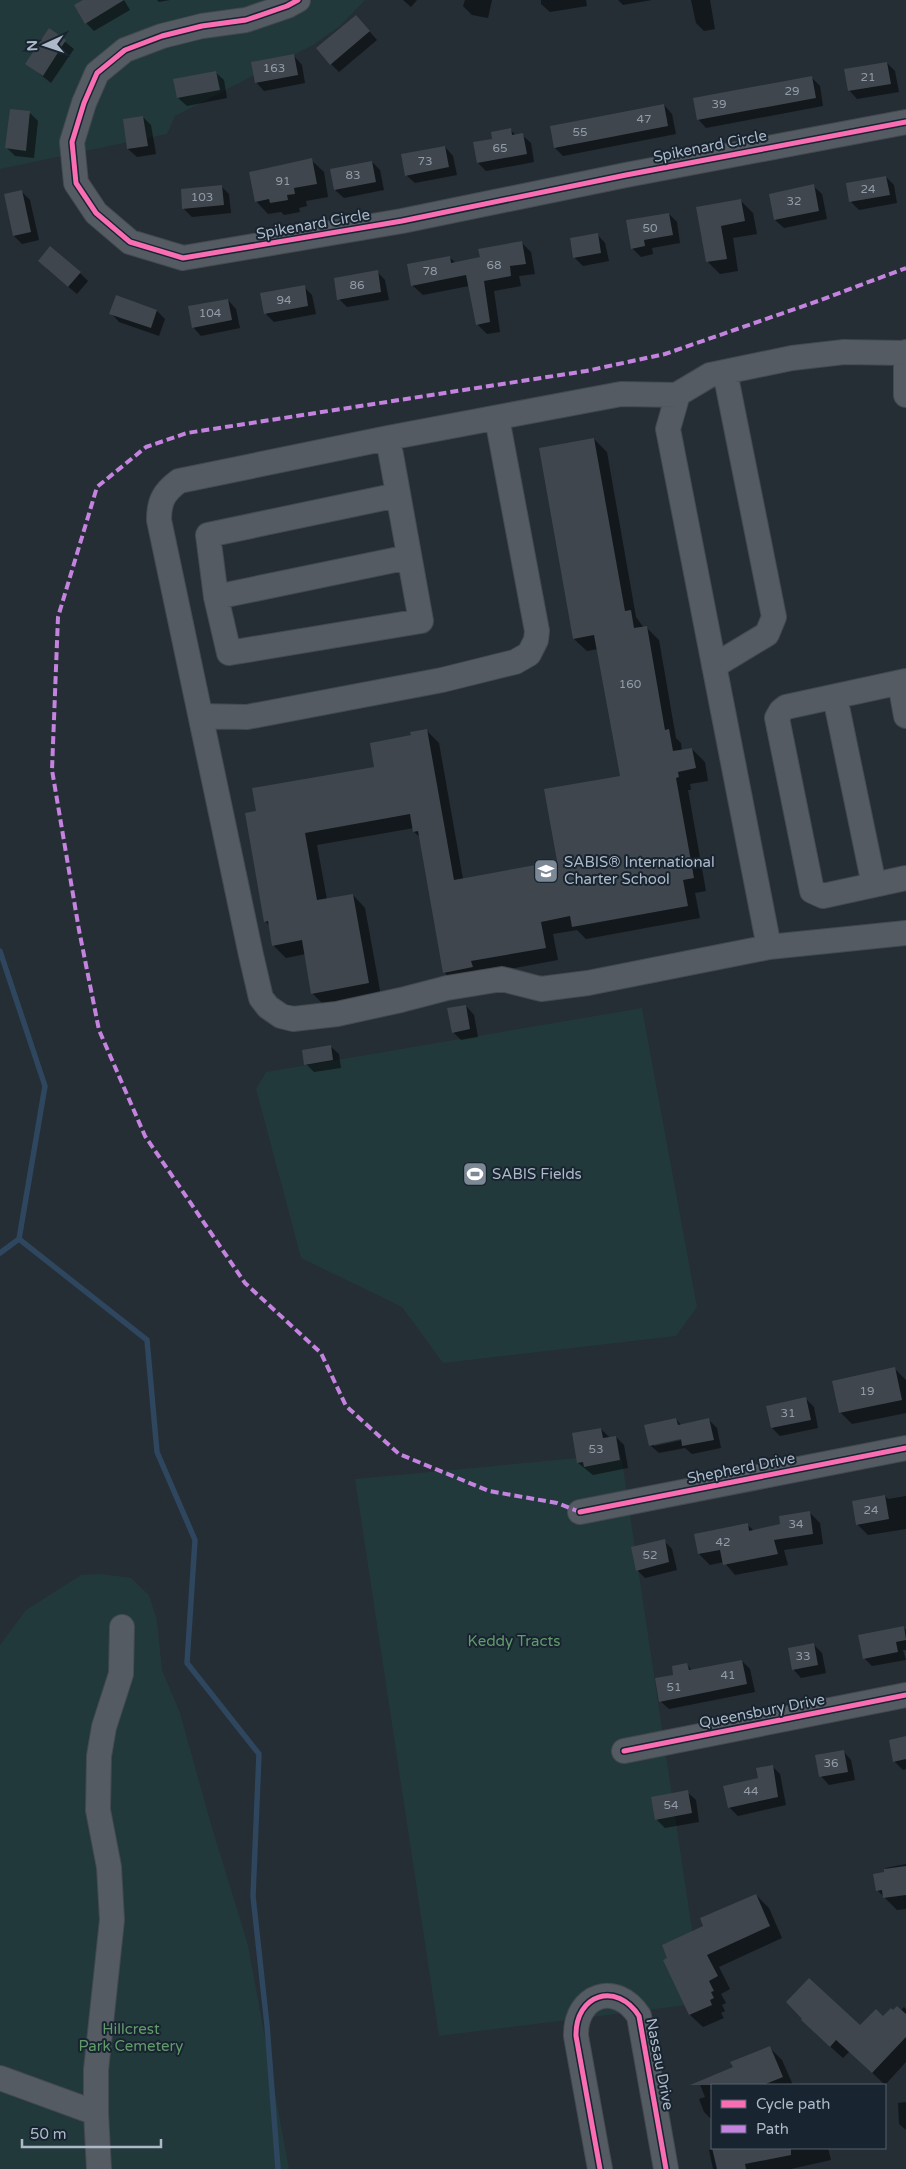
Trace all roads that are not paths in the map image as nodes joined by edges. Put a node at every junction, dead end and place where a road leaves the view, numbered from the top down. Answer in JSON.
{"nodes":[{"id":1,"x":298,"y":0,"type":"edge"},
{"id":2,"x":906,"y":122,"type":"edge"},
{"id":3,"x":906,"y":353,"type":"edge"},
{"id":4,"x":725,"y":372,"type":"junction"},
{"id":5,"x":678,"y":395,"type":"junction"},
{"id":6,"x":906,"y":395,"type":"edge"},
{"id":7,"x":497,"y":418,"type":"junction"},
{"id":8,"x":388,"y":438,"type":"junction"},
{"id":9,"x":398,"y":494,"type":"junction"},
{"id":10,"x":409,"y":557,"type":"junction"},
{"id":11,"x":216,"y":597,"type":"junction"},
{"id":12,"x":714,"y":666,"type":"junction"},
{"id":13,"x":903,"y":682,"type":"edge"},
{"id":14,"x":835,"y":697,"type":"junction"},
{"id":15,"x":201,"y":716,"type":"junction"},
{"id":16,"x":906,"y":716,"type":"edge"},
{"id":17,"x":906,"y":878,"type":"edge"},
{"id":18,"x":874,"y":885,"type":"junction"},
{"id":19,"x":906,"y":933,"type":"edge"},
{"id":20,"x":769,"y":947,"type":"junction"},
{"id":21,"x":906,"y":1448,"type":"edge"},
{"id":22,"x":580,"y":1512,"type":"dead end"},
{"id":23,"x":122,"y":1627,"type":"dead end"},
{"id":24,"x":906,"y":1695,"type":"edge"},
{"id":25,"x":624,"y":1751,"type":"dead end"},
{"id":26,"x":0,"y":2078,"type":"edge"},
{"id":27,"x":96,"y":2113,"type":"junction"},
{"id":28,"x":100,"y":2169,"type":"edge"},
{"id":29,"x":600,"y":2169,"type":"edge"},
{"id":30,"x":666,"y":2169,"type":"edge"}],
"edges":[{"from":1,"to":2,"type":"street","name":"Spikenard Circle"},
{"from":3,"to":4,"type":"street"},
{"from":3,"to":6,"type":"street"},
{"from":4,"to":5,"type":"street"},
{"from":4,"to":12,"type":"street"},
{"from":5,"to":7,"type":"street"},
{"from":5,"to":12,"type":"street"},
{"from":7,"to":8,"type":"street"},
{"from":7,"to":15,"type":"street"},
{"from":8,"to":9,"type":"street"},
{"from":8,"to":15,"type":"street"},
{"from":9,"to":10,"type":"street"},
{"from":9,"to":11,"type":"street"},
{"from":10,"to":11,"type":"street"},
{"from":10,"to":11,"type":"street"},
{"from":12,"to":20,"type":"street"},
{"from":13,"to":14,"type":"street"},
{"from":13,"to":16,"type":"street"},
{"from":14,"to":18,"type":"street"},
{"from":14,"to":18,"type":"street"},
{"from":15,"to":20,"type":"street"},
{"from":17,"to":18,"type":"street"},
{"from":19,"to":20,"type":"street"},
{"from":21,"to":22,"type":"street","name":"Shepherd Drive"},
{"from":23,"to":27,"type":"street"},
{"from":24,"to":25,"type":"street","name":"Queensbury Drive"},
{"from":26,"to":27,"type":"street"},
{"from":27,"to":28,"type":"street"},
{"from":29,"to":30,"type":"street","name":"Nassau Drive"}]}
